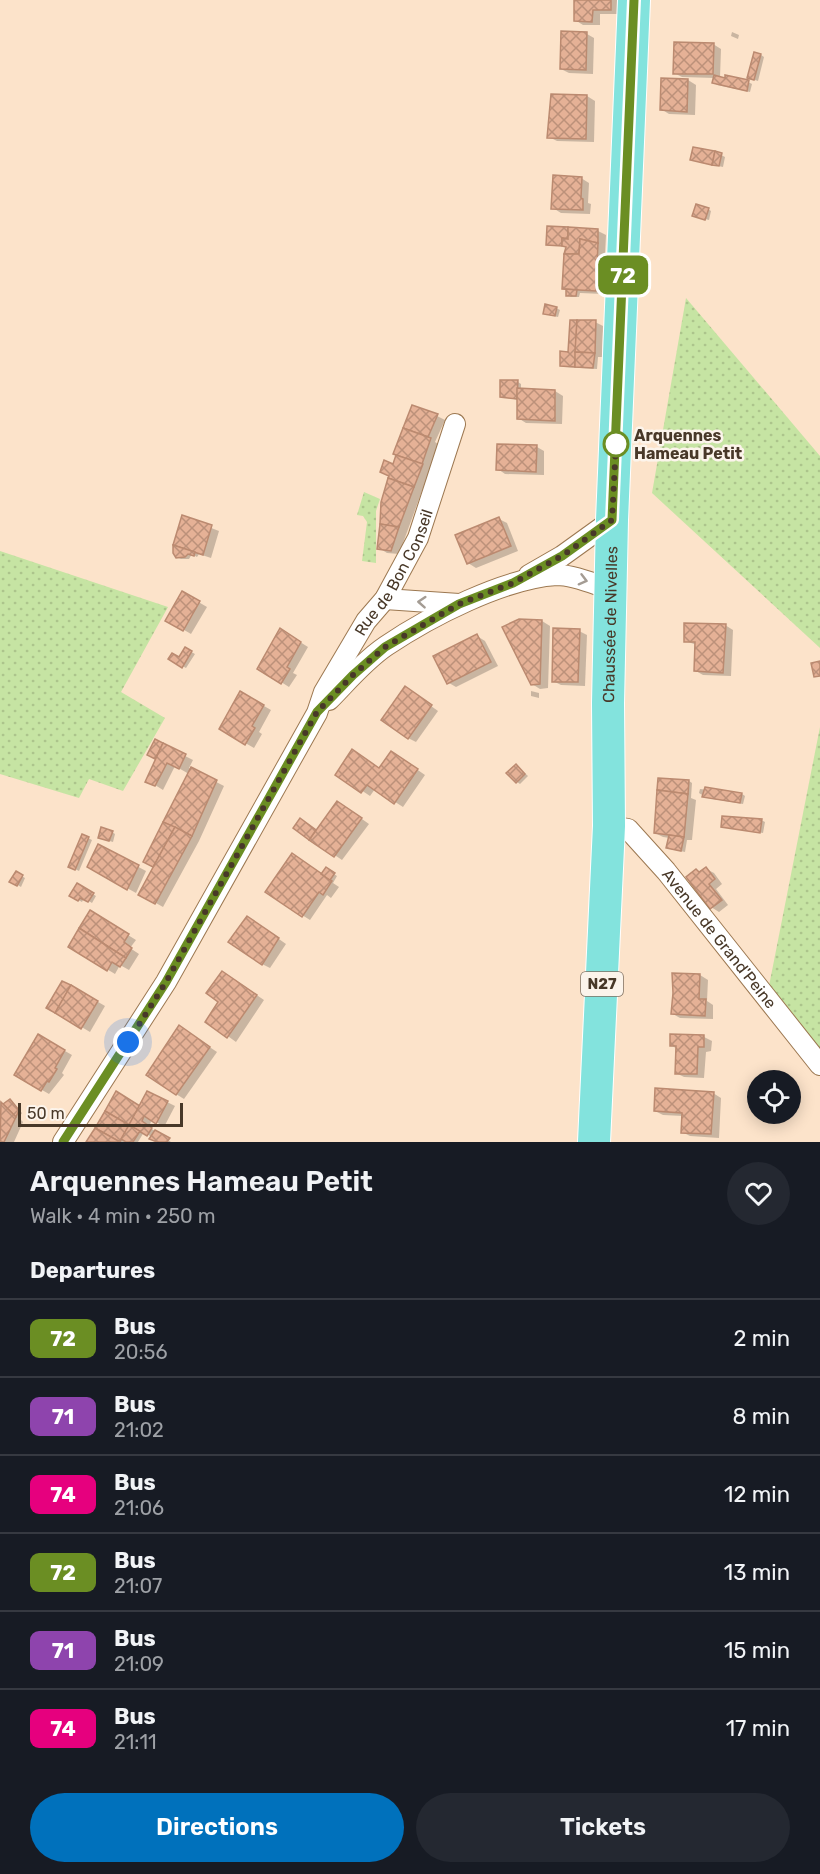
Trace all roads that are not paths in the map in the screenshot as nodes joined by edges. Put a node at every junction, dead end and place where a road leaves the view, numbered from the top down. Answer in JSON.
{"nodes":[{"id":1,"x":634,"y":0,"type":"edge"},
{"id":2,"x":455,"y":424,"type":"dead end"},
{"id":3,"x":612,"y":520,"type":"junction"},
{"id":4,"x":513,"y":583,"type":"junction"},
{"id":5,"x":610,"y":589,"type":"junction"},
{"id":6,"x":385,"y":599,"type":"junction"},
{"id":7,"x":459,"y":604,"type":"junction"},
{"id":8,"x":317,"y":712,"type":"junction"},
{"id":9,"x":609,"y":826,"type":"junction"},
{"id":10,"x":820,"y":1065,"type":"edge"},
{"id":11,"x":63,"y":1142,"type":"edge"},
{"id":12,"x":594,"y":1142,"type":"edge"}],
"edges":[{"from":1,"to":3,"type":"main road","name":"Chaussée de Nivelles","number":"N27"},
{"from":2,"to":6,"type":"street","name":"Rue de Bon Conseil"},
{"from":3,"to":4,"type":"street"},
{"from":3,"to":5,"type":"main road","name":"Chaussée de Nivelles","number":"N27"},
{"from":4,"to":5,"type":"street","name":"Rue de Bon Conseil","one_way":true},
{"from":4,"to":7,"type":"street","name":"Rue de Bon Conseil"},
{"from":5,"to":9,"type":"main road","name":"Chaussée de Nivelles","number":"N27"},
{"from":7,"to":6,"type":"street","one_way":true},
{"from":6,"to":8,"type":"street","name":"Rue de Bon Conseil"},
{"from":7,"to":8,"type":"street","name":"Rue de Bon Conseil"},
{"from":8,"to":11,"type":"street","name":"Rue de Bon Conseil"},
{"from":9,"to":10,"type":"street","name":"Avenue de Grand'Peine"},
{"from":9,"to":12,"type":"main road","name":"Chaussée de Nivelles","number":"N27"}]}
